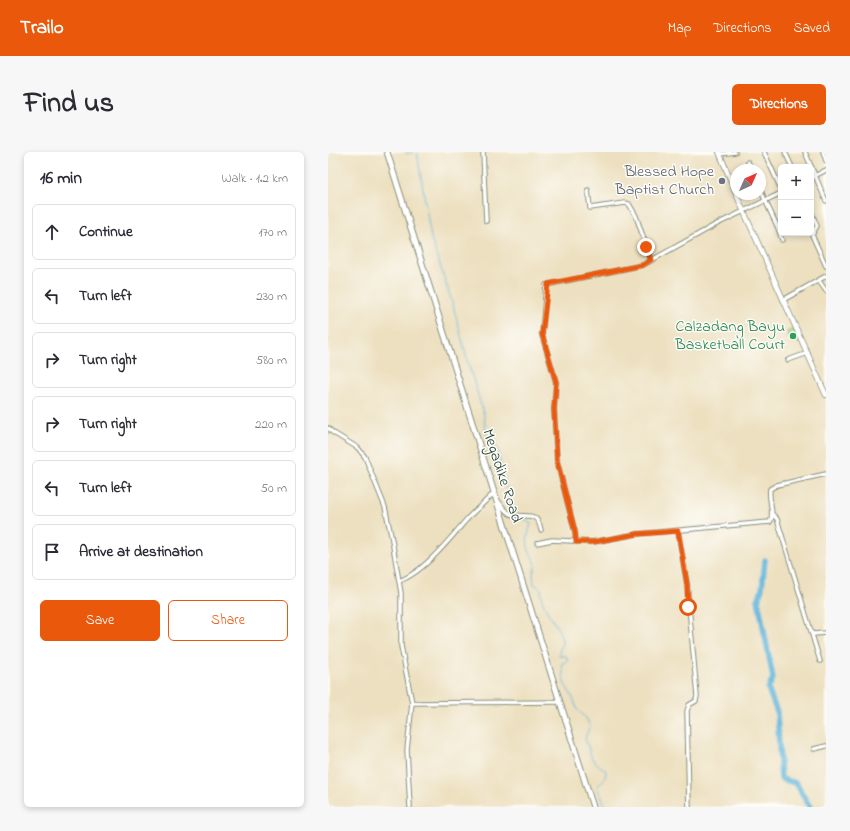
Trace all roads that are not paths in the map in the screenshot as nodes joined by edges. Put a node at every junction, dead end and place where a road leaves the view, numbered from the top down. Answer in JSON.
{"nodes":[{"id":1,"x":387,"y":152,"type":"edge"},
{"id":2,"x":483,"y":152,"type":"edge"},
{"id":3,"x":735,"y":152,"type":"edge"},
{"id":4,"x":764,"y":152,"type":"edge"},
{"id":5,"x":785,"y":152,"type":"edge"},
{"id":6,"x":805,"y":152,"type":"edge"},
{"id":7,"x":823,"y":152,"type":"edge"},
{"id":8,"x":720,"y":153,"type":"edge"},
{"id":9,"x":826,"y":161,"type":"edge"},
{"id":10,"x":791,"y":164,"type":"edge"},
{"id":11,"x":826,"y":170,"type":"edge"},
{"id":12,"x":815,"y":176,"type":"junction"},
{"id":13,"x":730,"y":179,"type":"edge"},
{"id":14,"x":778,"y":182,"type":"edge"},
{"id":15,"x":588,"y":190,"type":"dead end"},
{"id":16,"x":778,"y":194,"type":"edge"},
{"id":17,"x":738,"y":200,"type":"edge"},
{"id":18,"x":765,"y":200,"type":"joint"},
{"id":19,"x":766,"y":200,"type":"edge"},
{"id":20,"x":826,"y":201,"type":"edge"},
{"id":21,"x":743,"y":212,"type":"junction"},
{"id":22,"x":814,"y":218,"type":"edge"},
{"id":23,"x":486,"y":221,"type":"dead end"},
{"id":24,"x":814,"y":231,"type":"edge"},
{"id":25,"x":812,"y":236,"type":"edge"},
{"id":26,"x":782,"y":240,"type":"dead end"},
{"id":27,"x":651,"y":260,"type":"junction"},
{"id":28,"x":826,"y":266,"type":"edge"},
{"id":29,"x":826,"y":276,"type":"edge"},
{"id":30,"x":819,"y":280,"type":"junction"},
{"id":31,"x":826,"y":291,"type":"edge"},
{"id":32,"x":783,"y":300,"type":"junction"},
{"id":33,"x":808,"y":353,"type":"junction"},
{"id":34,"x":788,"y":360,"type":"dead end"},
{"id":35,"x":826,"y":394,"type":"edge"},
{"id":36,"x":328,"y":428,"type":"edge"},
{"id":37,"x":826,"y":474,"type":"edge"},
{"id":38,"x":493,"y":494,"type":"junction"},
{"id":39,"x":772,"y":514,"type":"junction"},
{"id":40,"x":541,"y":530,"type":"dead end"},
{"id":41,"x":678,"y":531,"type":"junction"},
{"id":42,"x":576,"y":542,"type":"junction"},
{"id":43,"x":537,"y":543,"type":"dead end"},
{"id":44,"x":399,"y":581,"type":"junction"},
{"id":45,"x":826,"y":633,"type":"edge"},
{"id":46,"x":813,"y":634,"type":"junction"},
{"id":47,"x":820,"y":660,"type":"dead end"},
{"id":48,"x":559,"y":702,"type":"junction"},
{"id":49,"x":412,"y":703,"type":"junction"},
{"id":50,"x":826,"y":746,"type":"edge"},
{"id":51,"x":814,"y":749,"type":"dead end"},
{"id":52,"x":410,"y":807,"type":"edge"},
{"id":53,"x":593,"y":807,"type":"edge"},
{"id":54,"x":689,"y":807,"type":"edge"}],
"edges":[{"from":1,"to":38,"type":"main road","name":"Megadike Road"},
{"from":2,"to":23,"type":"street"},
{"from":3,"to":8,"type":"street"},
{"from":4,"to":14,"type":"street"},
{"from":5,"to":10,"type":"street"},
{"from":6,"to":12,"type":"street"},
{"from":7,"to":9,"type":"street"},
{"from":8,"to":13,"type":"street"},
{"from":11,"to":12,"type":"street"},
{"from":12,"to":20,"type":"street"},
{"from":15,"to":27,"type":"street"},
{"from":16,"to":19,"type":"street"},
{"from":17,"to":21,"type":"street"},
{"from":18,"to":21,"type":"street"},
{"from":18,"to":26,"type":"street"},
{"from":21,"to":27,"type":"street"},
{"from":21,"to":32,"type":"street"},
{"from":22,"to":24,"type":"street"},
{"from":25,"to":28,"type":"street"},
{"from":27,"to":42,"type":"street"},
{"from":29,"to":30,"type":"street"},
{"from":30,"to":31,"type":"street"},
{"from":30,"to":32,"type":"street"},
{"from":32,"to":33,"type":"street"},
{"from":33,"to":34,"type":"street"},
{"from":33,"to":35,"type":"street"},
{"from":36,"to":44,"type":"street"},
{"from":37,"to":39,"type":"street"},
{"from":38,"to":40,"type":"street"},
{"from":38,"to":44,"type":"street"},
{"from":38,"to":48,"type":"main road","name":"Megadike Road"},
{"from":39,"to":41,"type":"street"},
{"from":39,"to":46,"type":"street"},
{"from":41,"to":42,"type":"street"},
{"from":41,"to":54,"type":"street"},
{"from":42,"to":43,"type":"street"},
{"from":44,"to":49,"type":"street"},
{"from":45,"to":46,"type":"street"},
{"from":46,"to":47,"type":"street"},
{"from":48,"to":49,"type":"street"},
{"from":48,"to":53,"type":"main road","name":"Megadike Road"},
{"from":49,"to":52,"type":"street"},
{"from":50,"to":51,"type":"street"}]}
